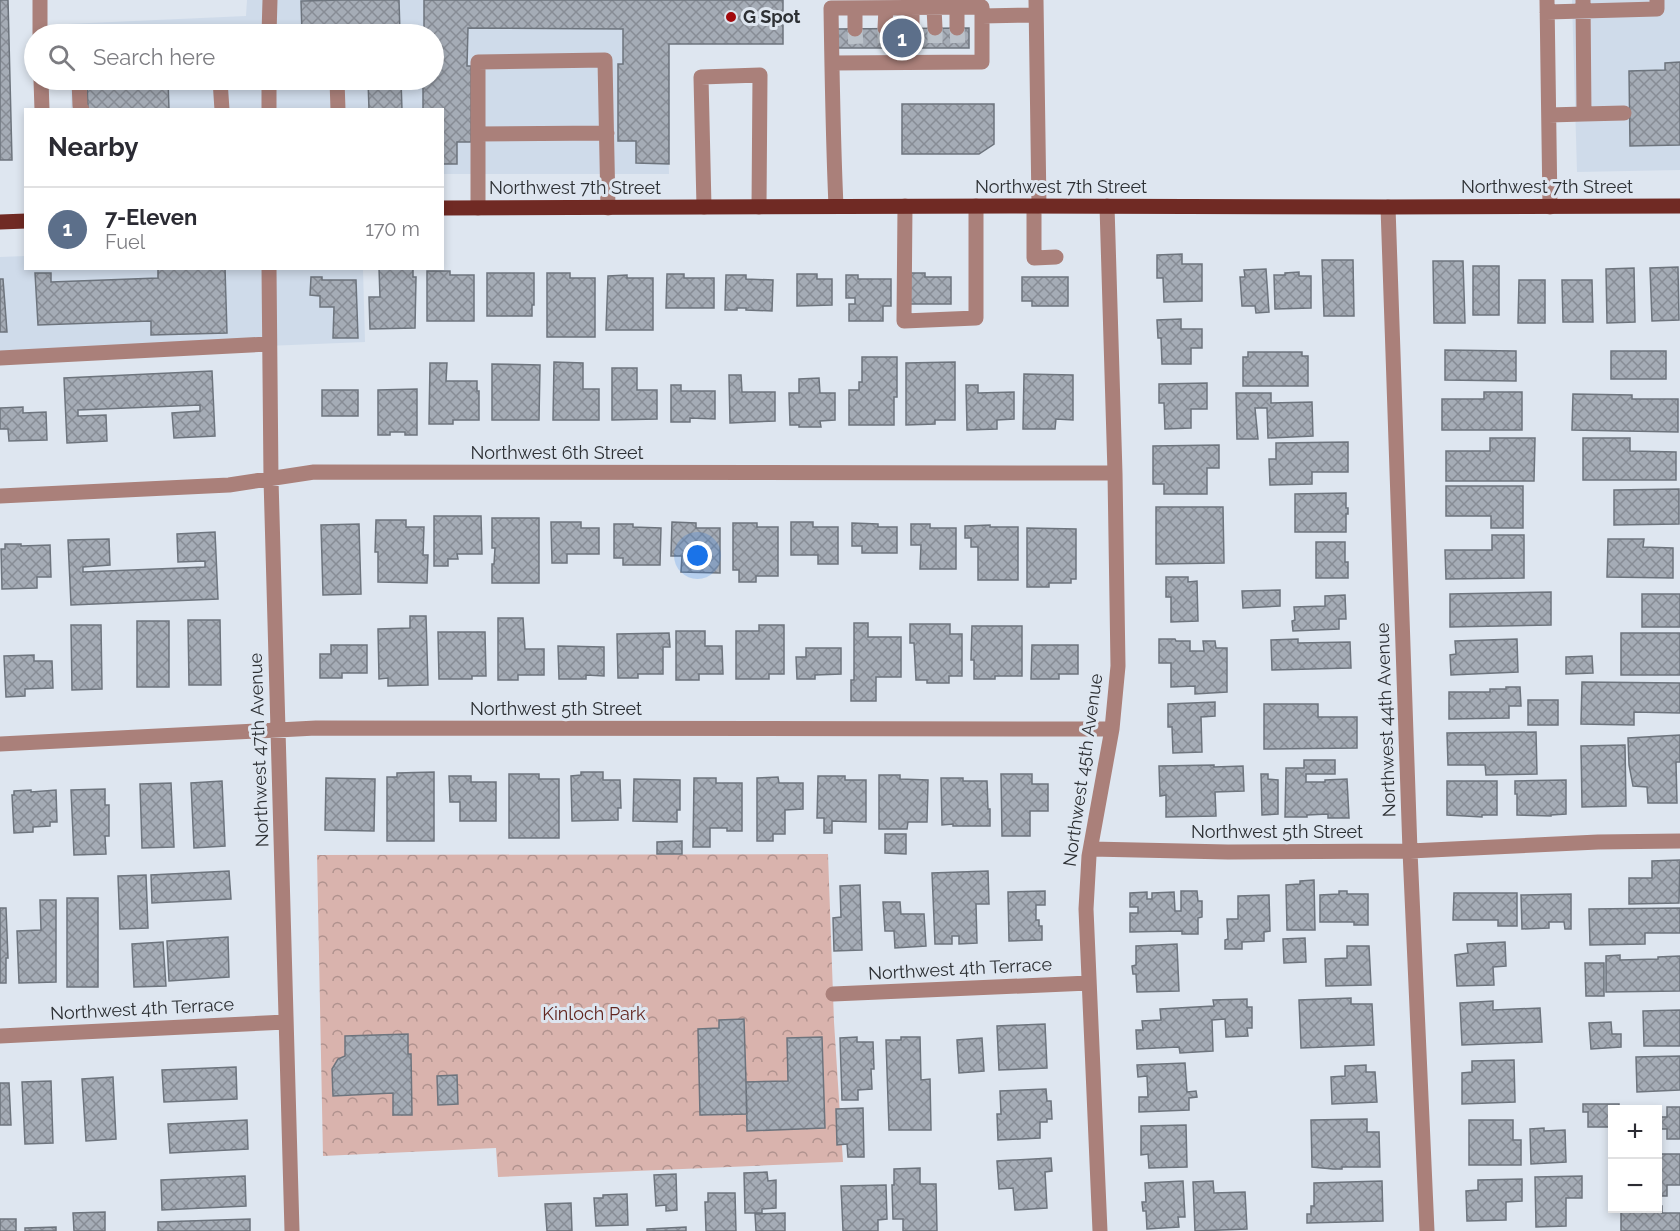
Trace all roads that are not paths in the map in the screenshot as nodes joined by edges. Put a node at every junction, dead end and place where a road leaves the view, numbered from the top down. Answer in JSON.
{"nodes":[{"id":1,"x":40,"y":0,"type":"edge"},
{"id":2,"x":270,"y":0,"type":"edge"},
{"id":3,"x":1657,"y":0,"type":"edge"},
{"id":4,"x":1547,"y":6,"type":"edge"},
{"id":5,"x":1583,"y":6,"type":"edge"},
{"id":6,"x":957,"y":7,"type":"junction"},
{"id":7,"x":855,"y":8,"type":"junction"},
{"id":8,"x":886,"y":8,"type":"junction"},
{"id":9,"x":912,"y":8,"type":"junction"},
{"id":10,"x":934,"y":8,"type":"junction"},
{"id":11,"x":1036,"y":8,"type":"edge"},
{"id":12,"x":982,"y":16,"type":"junction"},
{"id":13,"x":40,"y":24,"type":"edge"},
{"id":14,"x":269,"y":24,"type":"edge"},
{"id":15,"x":855,"y":28,"type":"tunnel mouth"},
{"id":16,"x":885,"y":28,"type":"tunnel mouth"},
{"id":17,"x":912,"y":28,"type":"tunnel mouth"},
{"id":18,"x":934,"y":28,"type":"tunnel mouth"},
{"id":19,"x":957,"y":28,"type":"tunnel mouth"},
{"id":20,"x":832,"y":63,"type":"junction"},
{"id":21,"x":41,"y":90,"type":"edge"},
{"id":22,"x":79,"y":90,"type":"edge"},
{"id":23,"x":221,"y":90,"type":"edge"},
{"id":24,"x":269,"y":90,"type":"edge"},
{"id":25,"x":337,"y":90,"type":"edge"},
{"id":26,"x":42,"y":108,"type":"edge"},
{"id":27,"x":81,"y":108,"type":"edge"},
{"id":28,"x":222,"y":108,"type":"edge"},
{"id":29,"x":269,"y":108,"type":"edge"},
{"id":30,"x":338,"y":108,"type":"edge"},
{"id":31,"x":1624,"y":113,"type":"dead end"},
{"id":32,"x":1584,"y":114,"type":"junction"},
{"id":33,"x":1549,"y":115,"type":"junction"},
{"id":34,"x":478,"y":134,"type":"junction"},
{"id":35,"x":607,"y":134,"type":"junction"},
{"id":36,"x":836,"y":206,"type":"junction"},
{"id":37,"x":905,"y":206,"type":"junction"},
{"id":38,"x":976,"y":206,"type":"junction"},
{"id":39,"x":1036,"y":206,"type":"junction"},
{"id":40,"x":1107,"y":206,"type":"junction"},
{"id":41,"x":1680,"y":206,"type":"edge"},
{"id":42,"x":704,"y":207,"type":"junction"},
{"id":43,"x":759,"y":207,"type":"junction"},
{"id":44,"x":1388,"y":207,"type":"junction"},
{"id":45,"x":1550,"y":207,"type":"junction"},
{"id":46,"x":444,"y":208,"type":"edge"},
{"id":47,"x":478,"y":208,"type":"junction"},
{"id":48,"x":608,"y":208,"type":"junction"},
{"id":49,"x":24,"y":220,"type":"edge"},
{"id":50,"x":0,"y":222,"type":"edge"},
{"id":51,"x":1056,"y":257,"type":"dead end"},
{"id":52,"x":269,"y":270,"type":"edge"},
{"id":53,"x":268,"y":344,"type":"junction"},
{"id":54,"x":0,"y":358,"type":"edge"},
{"id":55,"x":1115,"y":473,"type":"junction"},
{"id":56,"x":271,"y":479,"type":"junction"},
{"id":57,"x":0,"y":496,"type":"edge"},
{"id":58,"x":1112,"y":729,"type":"junction"},
{"id":59,"x":279,"y":730,"type":"junction"},
{"id":60,"x":0,"y":744,"type":"edge"},
{"id":61,"x":1680,"y":840,"type":"edge"},
{"id":62,"x":1091,"y":849,"type":"junction"},
{"id":63,"x":1410,"y":851,"type":"junction"},
{"id":64,"x":1089,"y":983,"type":"junction"},
{"id":65,"x":833,"y":994,"type":"dead end"},
{"id":66,"x":286,"y":1022,"type":"junction"},
{"id":67,"x":0,"y":1036,"type":"edge"},
{"id":68,"x":292,"y":1231,"type":"edge"},
{"id":69,"x":1100,"y":1231,"type":"edge"},
{"id":70,"x":1427,"y":1231,"type":"edge"}],
"edges":[{"from":1,"to":13,"type":"street"},
{"from":2,"to":14,"type":"street"},
{"from":3,"to":5,"type":"street"},
{"from":4,"to":5,"type":"street"},
{"from":4,"to":33,"type":"street"},
{"from":5,"to":32,"type":"street"},
{"from":6,"to":10,"type":"street"},
{"from":6,"to":12,"type":"street"},
{"from":6,"to":19,"type":"street"},
{"from":7,"to":8,"type":"street"},
{"from":7,"to":15,"type":"street"},
{"from":7,"to":20,"type":"street"},
{"from":8,"to":9,"type":"street"},
{"from":8,"to":16,"type":"street"},
{"from":9,"to":10,"type":"street"},
{"from":9,"to":17,"type":"street"},
{"from":10,"to":18,"type":"street"},
{"from":11,"to":12,"type":"street"},
{"from":11,"to":39,"type":"street"},
{"from":12,"to":20,"type":"street"},
{"from":20,"to":36,"type":"street"},
{"from":21,"to":26,"type":"street"},
{"from":22,"to":27,"type":"street"},
{"from":23,"to":28,"type":"street"},
{"from":24,"to":29,"type":"street"},
{"from":25,"to":30,"type":"street"},
{"from":31,"to":32,"type":"street"},
{"from":32,"to":33,"type":"street"},
{"from":33,"to":45,"type":"street"},
{"from":34,"to":35,"type":"street"},
{"from":34,"to":35,"type":"street"},
{"from":34,"to":47,"type":"street"},
{"from":35,"to":48,"type":"street"},
{"from":36,"to":37,"type":"main road","name":"Northwest 7th Street"},
{"from":36,"to":43,"type":"main road","name":"Northwest 7th Street"},
{"from":37,"to":38,"type":"main road","name":"Northwest 7th Street"},
{"from":37,"to":38,"type":"street"},
{"from":38,"to":39,"type":"main road","name":"Northwest 7th Street"},
{"from":39,"to":40,"type":"main road","name":"Northwest 7th Street"},
{"from":39,"to":51,"type":"street"},
{"from":40,"to":44,"type":"main road","name":"Northwest 7th Street"},
{"from":40,"to":55,"type":"street","name":"Northwest 45th Avenue"},
{"from":41,"to":45,"type":"main road","name":"Northwest 7th Street"},
{"from":42,"to":43,"type":"main road","name":"Northwest 7th Street"},
{"from":42,"to":43,"type":"street"},
{"from":42,"to":48,"type":"main road","name":"Northwest 7th Street"},
{"from":44,"to":45,"type":"main road","name":"Northwest 7th Street"},
{"from":44,"to":63,"type":"street","name":"Northwest 44th Avenue"},
{"from":46,"to":47,"type":"main road","name":"Northwest 7th Street"},
{"from":47,"to":48,"type":"main road","name":"Northwest 7th Street"},
{"from":49,"to":50,"type":"main road"},
{"from":52,"to":53,"type":"street","name":"Northwest 47th Avenue"},
{"from":53,"to":54,"type":"street"},
{"from":53,"to":56,"type":"street","name":"Northwest 47th Avenue"},
{"from":55,"to":56,"type":"street","name":"Northwest 6th Street"},
{"from":55,"to":58,"type":"street","name":"Northwest 45th Avenue"},
{"from":56,"to":57,"type":"street","name":"Northwest 6th Street"},
{"from":56,"to":59,"type":"street","name":"Northwest 47th Avenue"},
{"from":58,"to":59,"type":"street","name":"Northwest 5th Street"},
{"from":58,"to":62,"type":"street","name":"Northwest 45th Avenue"},
{"from":59,"to":60,"type":"street","name":"Northwest 5th Street"},
{"from":59,"to":66,"type":"street","name":"Northwest 47th Avenue"},
{"from":61,"to":63,"type":"street","name":"Northwest 5th Street"},
{"from":62,"to":63,"type":"street","name":"Northwest 5th Street"},
{"from":62,"to":64,"type":"street","name":"Northwest 45th Avenue"},
{"from":63,"to":70,"type":"street","name":"Northwest 44th Avenue"},
{"from":64,"to":65,"type":"street","name":"Northwest 4th Terrace"},
{"from":64,"to":69,"type":"street","name":"Northwest 45th Avenue"},
{"from":66,"to":67,"type":"street","name":"Northwest 4th Terrace"},
{"from":66,"to":68,"type":"street","name":"Northwest 47th Avenue"}]}
